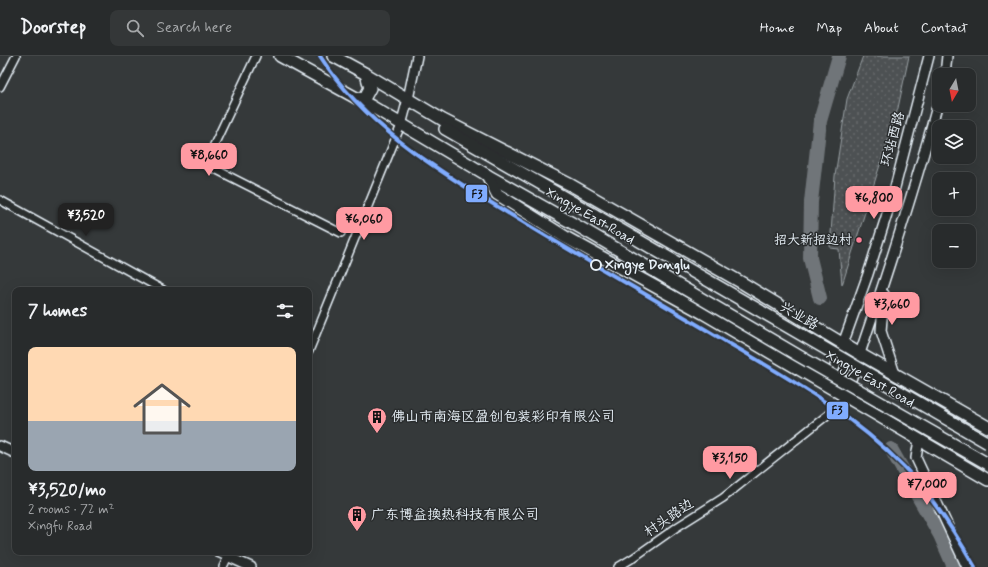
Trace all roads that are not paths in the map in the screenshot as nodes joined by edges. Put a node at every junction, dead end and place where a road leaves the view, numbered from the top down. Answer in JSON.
{"nodes":[{"id":1,"x":16,"y":56,"type":"edge"},
{"id":2,"x":256,"y":56,"type":"edge"},
{"id":3,"x":280,"y":56,"type":"edge"},
{"id":4,"x":333,"y":56,"type":"edge"},
{"id":5,"x":417,"y":56,"type":"edge"},
{"id":6,"x":928,"y":56,"type":"edge"},
{"id":7,"x":947,"y":56,"type":"edge"},
{"id":8,"x":946,"y":68,"type":"edge"},
{"id":9,"x":366,"y":74,"type":"junction"},
{"id":10,"x":0,"y":87,"type":"edge"},
{"id":11,"x":356,"y":98,"type":"junction"},
{"id":12,"x":408,"y":99,"type":"junction"},
{"id":13,"x":935,"y":112,"type":"edge"},
{"id":14,"x":443,"y":120,"type":"junction"},
{"id":15,"x":401,"y":125,"type":"junction"},
{"id":16,"x":487,"y":175,"type":"junction"},
{"id":17,"x":0,"y":200,"type":"edge"},
{"id":18,"x":341,"y":234,"type":"dead end"},
{"id":19,"x":885,"y":278,"type":"junction"},
{"id":20,"x":158,"y":287,"type":"edge"},
{"id":21,"x":312,"y":344,"type":"edge"},
{"id":22,"x":843,"y":344,"type":"junction"},
{"id":23,"x":860,"y":354,"type":"junction"},
{"id":24,"x":896,"y":374,"type":"junction"},
{"id":25,"x":828,"y":386,"type":"junction"},
{"id":26,"x":845,"y":397,"type":"junction"},
{"id":27,"x":988,"y":428,"type":"edge"},
{"id":28,"x":919,"y":440,"type":"junction"},
{"id":29,"x":988,"y":443,"type":"edge"},
{"id":30,"x":0,"y":446,"type":"edge"},
{"id":31,"x":12,"y":452,"type":"edge"},
{"id":32,"x":988,"y":464,"type":"edge"},
{"id":33,"x":988,"y":480,"type":"edge"},
{"id":34,"x":229,"y":555,"type":"edge"},
{"id":35,"x":231,"y":555,"type":"edge"},
{"id":36,"x":223,"y":567,"type":"edge"},
{"id":37,"x":251,"y":567,"type":"edge"},
{"id":38,"x":618,"y":567,"type":"edge"},
{"id":39,"x":967,"y":567,"type":"edge"}],
"edges":[{"from":1,"to":10,"type":"street"},
{"from":2,"to":18,"type":"street"},
{"from":3,"to":11,"type":"main road","name":"Xingye East Road"},
{"from":4,"to":9,"type":"main road","name":"Xingye East Road"},
{"from":5,"to":12,"type":"main road"},
{"from":6,"to":22,"type":"main road","name":"环站西路"},
{"from":7,"to":8,"type":"main road"},
{"from":9,"to":11,"type":"main road"},
{"from":9,"to":12,"type":"main road","name":"Xingye East Road"},
{"from":11,"to":15,"type":"main road","name":"Xingye East Road"},
{"from":12,"to":14,"type":"main road","name":"Xingye East Road"},
{"from":12,"to":15,"type":"main road"},
{"from":13,"to":19,"type":"main road"},
{"from":14,"to":22,"type":"main road","name":"Xingye East Road"},
{"from":14,"to":29,"type":"main road","name":"兴业路","bridge":true},
{"from":15,"to":16,"type":"main road","name":"Xingye East Road"},
{"from":15,"to":21,"type":"street"},
{"from":16,"to":25,"type":"main road"},
{"from":16,"to":32,"type":"main road","name":"Xingye East Road","bridge":true},
{"from":17,"to":20,"type":"street"},
{"from":19,"to":23,"type":"main road"},
{"from":19,"to":24,"type":"main road"},
{"from":22,"to":23,"type":"main road","name":"Xingye East Road"},
{"from":22,"to":25,"type":"main road","name":"环站西路"},
{"from":23,"to":24,"type":"main road","name":"Xingye East Road"},
{"from":23,"to":26,"type":"main road"},
{"from":24,"to":27,"type":"main road","name":"Xingye East Road"},
{"from":25,"to":26,"type":"main road"},
{"from":26,"to":28,"type":"main road"},
{"from":26,"to":38,"type":"street","name":"村头路边"},
{"from":28,"to":33,"type":"main road"},
{"from":28,"to":39,"type":"main road"},
{"from":30,"to":31,"type":"main road"},
{"from":34,"to":36,"type":"street"},
{"from":35,"to":37,"type":"main road"}]}
